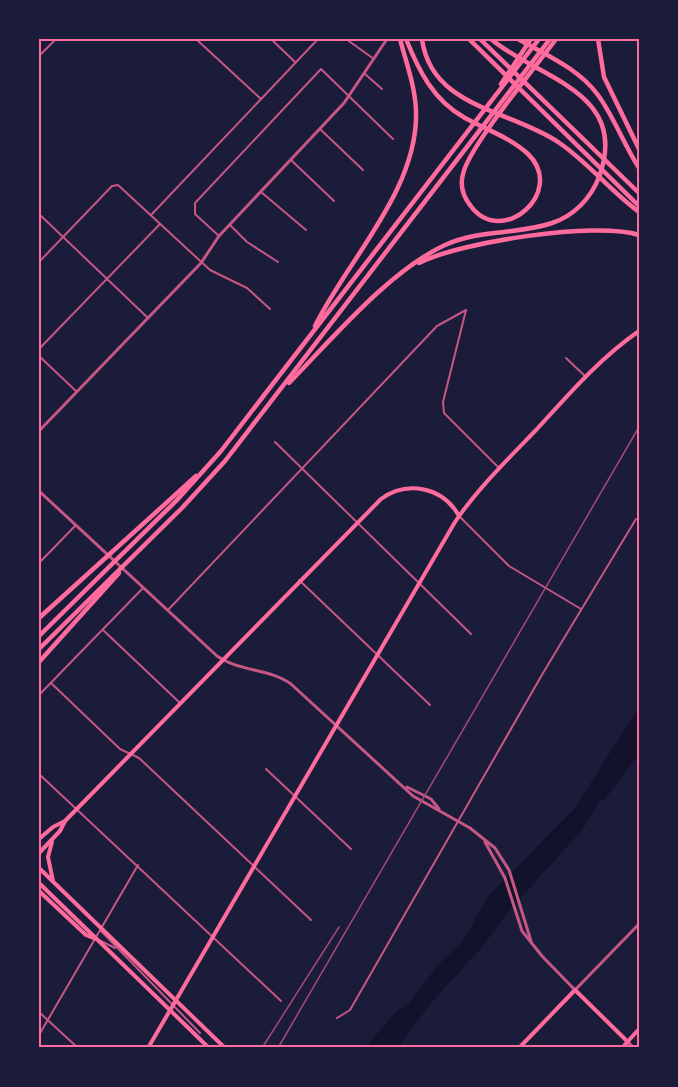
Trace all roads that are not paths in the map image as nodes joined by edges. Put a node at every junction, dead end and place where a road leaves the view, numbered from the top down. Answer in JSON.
{"nodes":[{"id":1,"x":56,"y":39,"type":"edge"},
{"id":2,"x":196,"y":39,"type":"edge"},
{"id":3,"x":271,"y":39,"type":"edge"},
{"id":4,"x":318,"y":39,"type":"edge"},
{"id":5,"x":346,"y":39,"type":"edge"},
{"id":6,"x":387,"y":39,"type":"edge"},
{"id":7,"x":400,"y":39,"type":"edge"},
{"id":8,"x":406,"y":39,"type":"edge"},
{"id":9,"x":422,"y":39,"type":"edge"},
{"id":10,"x":470,"y":39,"type":"edge"},
{"id":11,"x":480,"y":39,"type":"edge"},
{"id":12,"x":491,"y":39,"type":"edge"},
{"id":13,"x":518,"y":39,"type":"edge"},
{"id":14,"x":531,"y":39,"type":"edge"},
{"id":15,"x":539,"y":39,"type":"edge"},
{"id":16,"x":550,"y":39,"type":"edge"},
{"id":17,"x":556,"y":39,"type":"edge"},
{"id":18,"x":598,"y":39,"type":"edge"},
{"id":19,"x":39,"y":56,"type":"edge"},
{"id":20,"x":374,"y":59,"type":"junction"},
{"id":21,"x":296,"y":62,"type":"junction"},
{"id":22,"x":365,"y":74,"type":"junction"},
{"id":23,"x":382,"y":89,"type":"dead end"},
{"id":24,"x":349,"y":98,"type":"junction"},
{"id":25,"x":261,"y":99,"type":"junction"},
{"id":26,"x":489,"y":104,"type":"junction"},
{"id":27,"x":320,"y":129,"type":"junction"},
{"id":28,"x":393,"y":139,"type":"dead end"},
{"id":29,"x":639,"y":149,"type":"edge"},
{"id":30,"x":291,"y":160,"type":"junction"},
{"id":31,"x":639,"y":168,"type":"edge"},
{"id":32,"x":363,"y":170,"type":"dead end"},
{"id":33,"x":261,"y":192,"type":"junction"},
{"id":34,"x":639,"y":193,"type":"edge"},
{"id":35,"x":334,"y":201,"type":"dead end"},
{"id":36,"x":639,"y":206,"type":"edge"},
{"id":37,"x":639,"y":212,"type":"edge"},
{"id":38,"x":39,"y":214,"type":"edge"},
{"id":39,"x":151,"y":215,"type":"junction"},
{"id":40,"x":160,"y":223,"type":"junction"},
{"id":41,"x":230,"y":225,"type":"junction"},
{"id":42,"x":306,"y":230,"type":"dead end"},
{"id":43,"x":639,"y":235,"type":"edge"},
{"id":44,"x":63,"y":236,"type":"junction"},
{"id":45,"x":219,"y":236,"type":"junction"},
{"id":46,"x":39,"y":262,"type":"edge"},
{"id":47,"x":201,"y":262,"type":"junction"},
{"id":48,"x":278,"y":262,"type":"dead end"},
{"id":49,"x":409,"y":269,"type":"junction"},
{"id":50,"x":107,"y":279,"type":"junction"},
{"id":51,"x":270,"y":309,"type":"dead end"},
{"id":52,"x":148,"y":318,"type":"junction"},
{"id":53,"x":639,"y":331,"type":"edge"},
{"id":54,"x":310,"y":335,"type":"junction"},
{"id":55,"x":39,"y":350,"type":"edge"},
{"id":56,"x":39,"y":356,"type":"edge"},
{"id":57,"x":566,"y":358,"type":"dead end"},
{"id":58,"x":586,"y":377,"type":"junction"},
{"id":59,"x":77,"y":392,"type":"junction"},
{"id":60,"x":274,"y":397,"type":"junction"},
{"id":61,"x":39,"y":431,"type":"edge"},
{"id":62,"x":275,"y":441,"type":"dead end"},
{"id":63,"x":500,"y":468,"type":"junction"},
{"id":64,"x":303,"y":469,"type":"junction"},
{"id":65,"x":204,"y":471,"type":"junction"},
{"id":66,"x":39,"y":491,"type":"edge"},
{"id":67,"x":459,"y":516,"type":"junction"},
{"id":68,"x":636,"y":519,"type":"dead end"},
{"id":69,"x":356,"y":523,"type":"junction"},
{"id":70,"x":76,"y":525,"type":"junction"},
{"id":71,"x":39,"y":563,"type":"edge"},
{"id":72,"x":299,"y":580,"type":"junction"},
{"id":73,"x":110,"y":581,"type":"junction"},
{"id":74,"x":418,"y":583,"type":"junction"},
{"id":75,"x":144,"y":587,"type":"junction"},
{"id":76,"x":581,"y":609,"type":"junction"},
{"id":77,"x":168,"y":610,"type":"junction"},
{"id":78,"x":39,"y":618,"type":"edge"},
{"id":79,"x":103,"y":630,"type":"junction"},
{"id":80,"x":471,"y":634,"type":"dead end"},
{"id":81,"x":39,"y":636,"type":"edge"},
{"id":82,"x":39,"y":649,"type":"edge"},
{"id":83,"x":377,"y":653,"type":"junction"},
{"id":84,"x":221,"y":659,"type":"junction"},
{"id":85,"x":39,"y":662,"type":"edge"},
{"id":86,"x":51,"y":683,"type":"junction"},
{"id":87,"x":39,"y":695,"type":"edge"},
{"id":88,"x":179,"y":702,"type":"junction"},
{"id":89,"x":430,"y":705,"type":"dead end"},
{"id":90,"x":336,"y":725,"type":"junction"},
{"id":91,"x":130,"y":754,"type":"junction"},
{"id":92,"x":266,"y":769,"type":"dead end"},
{"id":93,"x":39,"y":774,"type":"edge"},
{"id":94,"x":407,"y":787,"type":"junction"},
{"id":95,"x":294,"y":795,"type":"junction"},
{"id":96,"x":76,"y":809,"type":"junction"},
{"id":97,"x":439,"y":809,"type":"junction"},
{"id":98,"x":65,"y":821,"type":"junction"},
{"id":99,"x":459,"y":822,"type":"junction"},
{"id":100,"x":53,"y":838,"type":"junction"},
{"id":101,"x":39,"y":839,"type":"edge"},
{"id":102,"x":484,"y":841,"type":"junction"},
{"id":103,"x":351,"y":849,"type":"dead end"},
{"id":104,"x":39,"y":853,"type":"edge"},
{"id":105,"x":138,"y":865,"type":"junction"},
{"id":106,"x":253,"y":866,"type":"junction"},
{"id":107,"x":39,"y":868,"type":"edge"},
{"id":108,"x":53,"y":882,"type":"junction"},
{"id":109,"x":39,"y":883,"type":"edge"},
{"id":110,"x":39,"y":891,"type":"edge"},
{"id":111,"x":311,"y":920,"type":"dead end"},
{"id":112,"x":639,"y":924,"type":"edge"},
{"id":113,"x":101,"y":930,"type":"junction"},
{"id":114,"x":212,"y":937,"type":"junction"},
{"id":115,"x":96,"y":939,"type":"junction"},
{"id":116,"x":531,"y":941,"type":"junction"},
{"id":117,"x":119,"y":952,"type":"junction"},
{"id":118,"x":575,"y":990,"type":"junction"},
{"id":119,"x":281,"y":1001,"type":"dead end"},
{"id":120,"x":172,"y":1006,"type":"junction"},
{"id":121,"x":39,"y":1012,"type":"edge"},
{"id":122,"x":337,"y":1018,"type":"dead end"},
{"id":123,"x":48,"y":1020,"type":"junction"},
{"id":124,"x":639,"y":1029,"type":"edge"},
{"id":125,"x":200,"y":1034,"type":"dead end"},
{"id":126,"x":39,"y":1035,"type":"edge"},
{"id":127,"x":628,"y":1042,"type":"junction"},
{"id":128,"x":78,"y":1048,"type":"edge"},
{"id":129,"x":148,"y":1048,"type":"edge"},
{"id":130,"x":209,"y":1048,"type":"edge"},
{"id":131,"x":225,"y":1048,"type":"edge"},
{"id":132,"x":519,"y":1048,"type":"edge"},
{"id":133,"x":622,"y":1048,"type":"edge"},
{"id":134,"x":634,"y":1048,"type":"edge"}],
"edges":[{"from":1,"to":19,"type":"street"},
{"from":2,"to":25,"type":"street"},
{"from":3,"to":21,"type":"street"},
{"from":4,"to":21,"type":"street"},
{"from":5,"to":20,"type":"street"},
{"from":6,"to":20,"type":"street"},
{"from":7,"to":54,"type":"highway"},
{"from":8,"to":17,"type":"highway"},
{"from":9,"to":37,"type":"highway"},
{"from":10,"to":36,"type":"highway"},
{"from":11,"to":34,"type":"highway"},
{"from":12,"to":49,"type":"highway"},
{"from":13,"to":31,"type":"highway"},
{"from":14,"to":26,"type":"highway"},
{"from":15,"to":26,"type":"highway"},
{"from":16,"to":60,"type":"highway"},
{"from":18,"to":29,"type":"highway"},
{"from":20,"to":22,"type":"street"},
{"from":21,"to":25,"type":"street"},
{"from":22,"to":23,"type":"street"},
{"from":22,"to":24,"type":"street"},
{"from":24,"to":27,"type":"street"},
{"from":24,"to":28,"type":"street"},
{"from":24,"to":45,"type":"street"},
{"from":25,"to":39,"type":"street"},
{"from":26,"to":54,"type":"highway"},
{"from":27,"to":30,"type":"street"},
{"from":27,"to":32,"type":"street"},
{"from":30,"to":33,"type":"street"},
{"from":30,"to":35,"type":"street"},
{"from":33,"to":41,"type":"street"},
{"from":33,"to":42,"type":"street"},
{"from":38,"to":44,"type":"street"},
{"from":39,"to":40,"type":"street"},
{"from":39,"to":44,"type":"street"},
{"from":40,"to":47,"type":"street"},
{"from":40,"to":50,"type":"street"},
{"from":41,"to":45,"type":"street"},
{"from":41,"to":48,"type":"street"},
{"from":43,"to":49,"type":"highway"},
{"from":44,"to":46,"type":"street"},
{"from":44,"to":50,"type":"street"},
{"from":45,"to":47,"type":"street"},
{"from":47,"to":51,"type":"street"},
{"from":47,"to":52,"type":"street"},
{"from":49,"to":60,"type":"highway"},
{"from":50,"to":52,"type":"street"},
{"from":50,"to":55,"type":"street"},
{"from":52,"to":59,"type":"street"},
{"from":53,"to":58,"type":"main road"},
{"from":54,"to":65,"type":"highway"},
{"from":56,"to":59,"type":"street"},
{"from":57,"to":58,"type":"street"},
{"from":58,"to":63,"type":"main road"},
{"from":59,"to":61,"type":"street"},
{"from":60,"to":73,"type":"highway"},
{"from":62,"to":64,"type":"street"},
{"from":63,"to":64,"type":"street"},
{"from":63,"to":67,"type":"main road"},
{"from":64,"to":69,"type":"street"},
{"from":64,"to":77,"type":"street"},
{"from":65,"to":78,"type":"highway"},
{"from":65,"to":81,"type":"highway"},
{"from":66,"to":70,"type":"street"},
{"from":67,"to":69,"type":"main road"},
{"from":67,"to":74,"type":"main road"},
{"from":67,"to":76,"type":"street"},
{"from":68,"to":76,"type":"street"},
{"from":69,"to":72,"type":"main road"},
{"from":69,"to":74,"type":"street"},
{"from":70,"to":71,"type":"street"},
{"from":70,"to":75,"type":"street"},
{"from":72,"to":83,"type":"street"},
{"from":72,"to":84,"type":"main road"},
{"from":73,"to":82,"type":"highway"},
{"from":73,"to":85,"type":"highway"},
{"from":74,"to":80,"type":"street"},
{"from":74,"to":83,"type":"main road"},
{"from":75,"to":77,"type":"street"},
{"from":75,"to":79,"type":"street"},
{"from":76,"to":99,"type":"street"},
{"from":77,"to":84,"type":"street"},
{"from":79,"to":86,"type":"street"},
{"from":79,"to":88,"type":"street"},
{"from":83,"to":89,"type":"street"},
{"from":83,"to":90,"type":"main road"},
{"from":84,"to":88,"type":"main road"},
{"from":84,"to":90,"type":"street"},
{"from":86,"to":87,"type":"street"},
{"from":86,"to":91,"type":"street"},
{"from":88,"to":91,"type":"main road"},
{"from":90,"to":94,"type":"street"},
{"from":90,"to":95,"type":"main road"},
{"from":91,"to":96,"type":"main road"},
{"from":91,"to":106,"type":"street"},
{"from":92,"to":95,"type":"street"},
{"from":93,"to":96,"type":"street"},
{"from":94,"to":97,"type":"street"},
{"from":94,"to":97,"type":"street"},
{"from":95,"to":103,"type":"street"},
{"from":95,"to":106,"type":"main road"},
{"from":96,"to":98,"type":"main road"},
{"from":96,"to":105,"type":"street"},
{"from":97,"to":99,"type":"street"},
{"from":98,"to":100,"type":"main road"},
{"from":98,"to":101,"type":"main road"},
{"from":99,"to":102,"type":"street"},
{"from":99,"to":122,"type":"street"},
{"from":100,"to":104,"type":"main road"},
{"from":100,"to":108,"type":"main road"},
{"from":102,"to":116,"type":"street"},
{"from":102,"to":116,"type":"street"},
{"from":105,"to":113,"type":"street"},
{"from":105,"to":114,"type":"street"},
{"from":106,"to":111,"type":"street"},
{"from":106,"to":114,"type":"main road"},
{"from":107,"to":108,"type":"main road"},
{"from":108,"to":131,"type":"main road"},
{"from":109,"to":130,"type":"main road"},
{"from":110,"to":115,"type":"main road"},
{"from":112,"to":118,"type":"street"},
{"from":113,"to":115,"type":"street"},
{"from":113,"to":117,"type":"street"},
{"from":114,"to":119,"type":"street"},
{"from":114,"to":120,"type":"main road"},
{"from":115,"to":117,"type":"street"},
{"from":115,"to":123,"type":"street"},
{"from":116,"to":118,"type":"street"},
{"from":117,"to":120,"type":"street"},
{"from":118,"to":127,"type":"main road"},
{"from":118,"to":132,"type":"main road"},
{"from":120,"to":125,"type":"street"},
{"from":120,"to":129,"type":"main road"},
{"from":121,"to":123,"type":"street"},
{"from":123,"to":126,"type":"street"},
{"from":123,"to":128,"type":"street"},
{"from":124,"to":127,"type":"main road"},
{"from":127,"to":133,"type":"main road"},
{"from":127,"to":134,"type":"street"}]}
